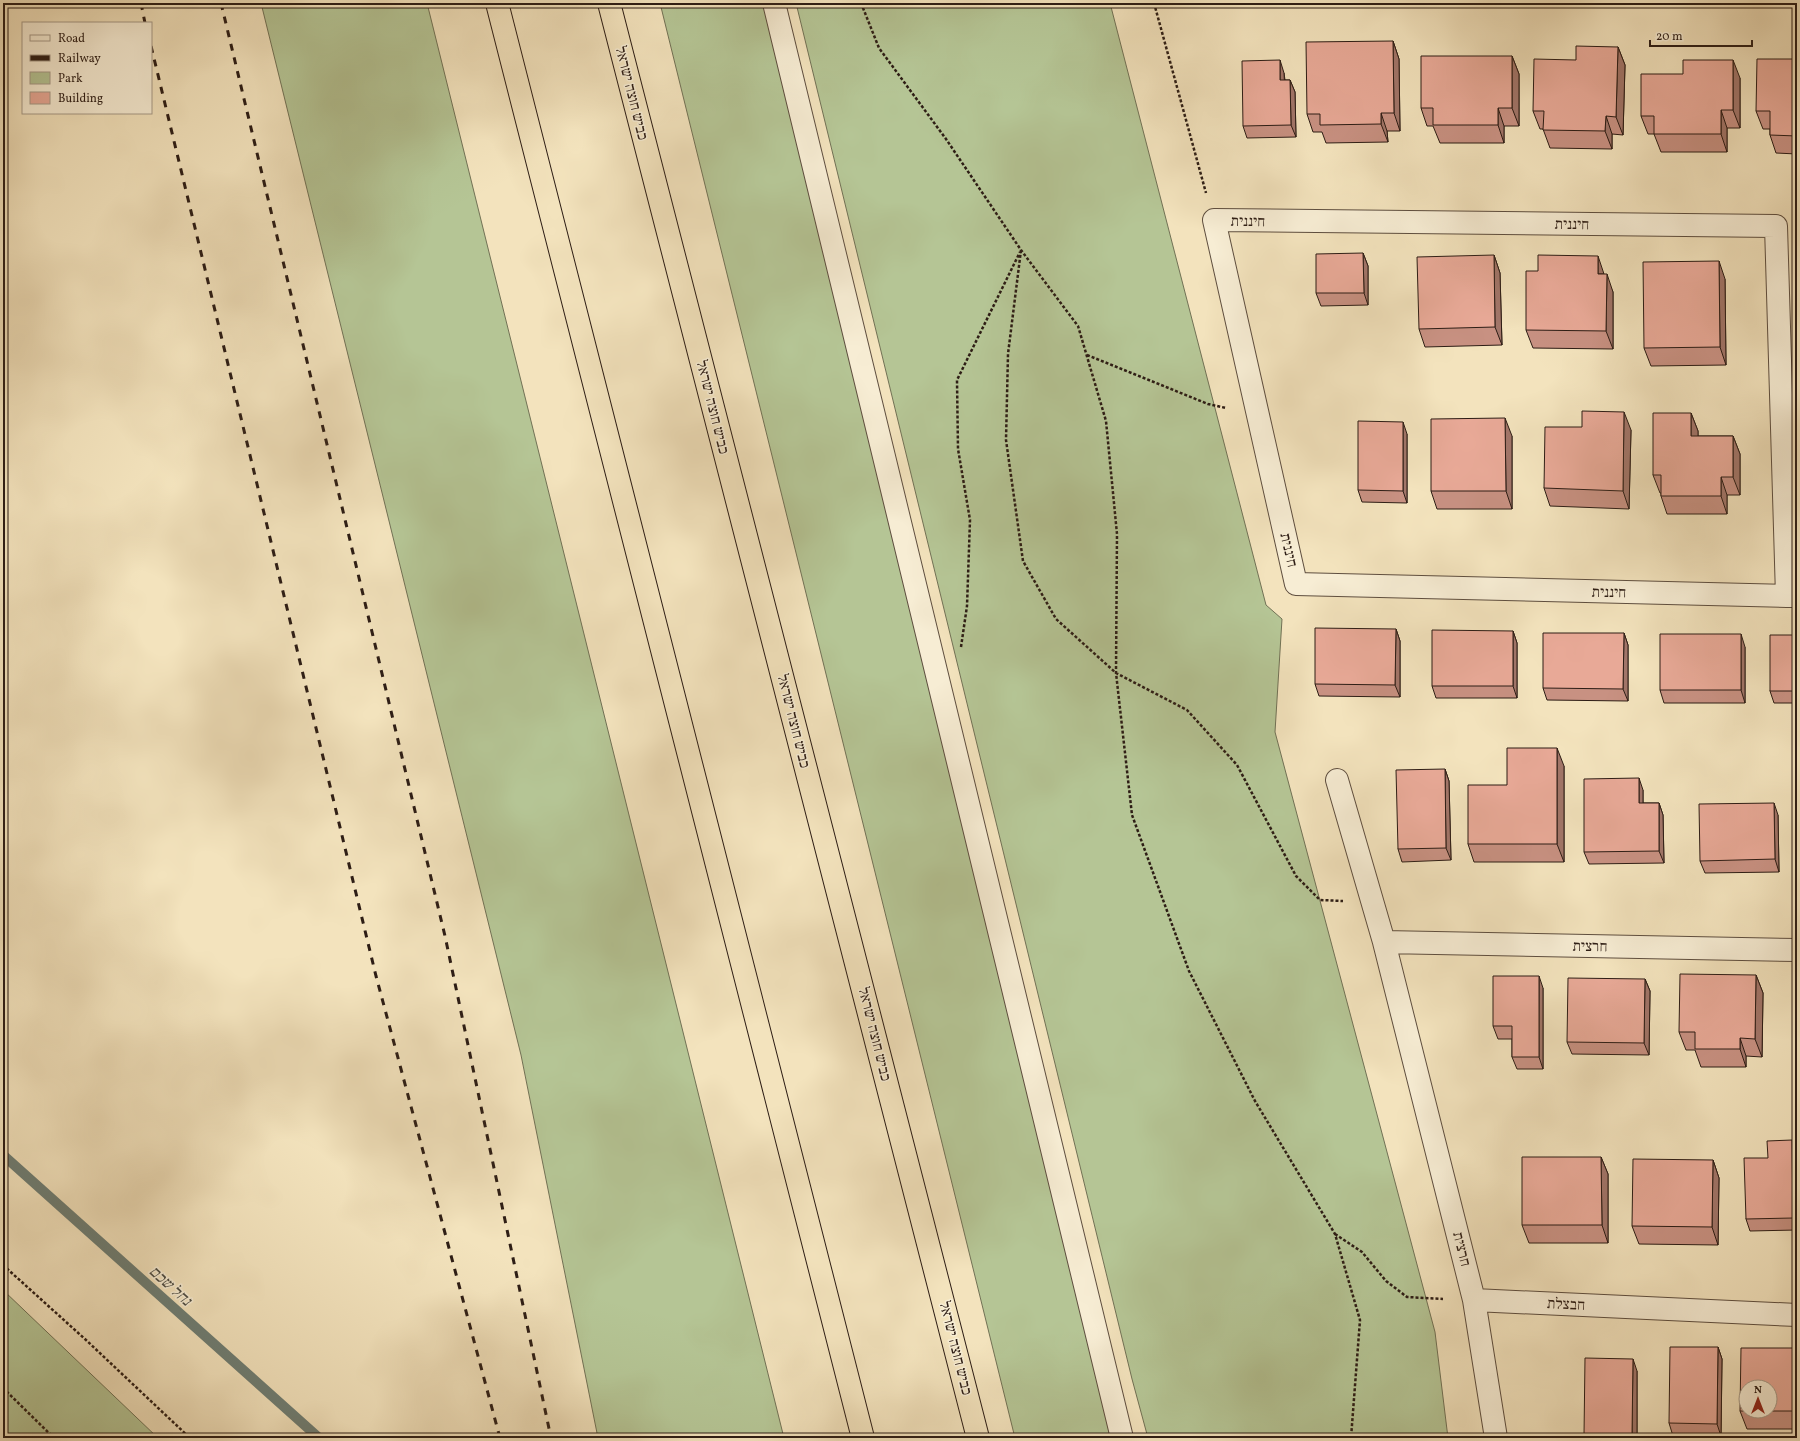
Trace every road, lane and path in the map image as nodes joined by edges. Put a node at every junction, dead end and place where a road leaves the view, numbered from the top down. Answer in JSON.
{"nodes":[{"id":1,"x":497,"y":3,"type":"edge"},
{"id":2,"x":609,"y":3,"type":"edge"},
{"id":3,"x":774,"y":3,"type":"edge"},
{"id":4,"x":861,"y":3,"type":"edge"},
{"id":5,"x":1154,"y":3,"type":"edge"},
{"id":6,"x":1214,"y":220,"type":"junction"},
{"id":7,"x":1021,"y":250,"type":"junction"},
{"id":8,"x":1086,"y":355,"type":"junction"},
{"id":9,"x":1258,"y":414,"type":"junction"},
{"id":10,"x":1792,"y":596,"type":"edge"},
{"id":11,"x":961,"y":651,"type":"dead end"},
{"id":12,"x":1116,"y":673,"type":"junction"},
{"id":13,"x":1337,"y":780,"type":"dead end"},
{"id":14,"x":1372,"y":902,"type":"junction"},
{"id":15,"x":1384,"y":942,"type":"junction"},
{"id":16,"x":1797,"y":950,"type":"edge"},
{"id":17,"x":1335,"y":1234,"type":"junction"},
{"id":18,"x":3,"y":1266,"type":"edge"},
{"id":19,"x":1474,"y":1300,"type":"junction"},
{"id":20,"x":1797,"y":1315,"type":"edge"},
{"id":21,"x":3,"y":1388,"type":"edge"},
{"id":22,"x":54,"y":1438,"type":"edge"},
{"id":23,"x":190,"y":1438,"type":"edge"},
{"id":24,"x":863,"y":1438,"type":"edge"},
{"id":25,"x":978,"y":1438,"type":"edge"},
{"id":26,"x":1122,"y":1438,"type":"edge"},
{"id":27,"x":1351,"y":1438,"type":"edge"},
{"id":28,"x":1496,"y":1438,"type":"edge"}],
"edges":[{"from":1,"to":24,"type":"highway"},
{"from":2,"to":25,"type":"highway","name":"כביש חוצה ישראל"},
{"from":3,"to":26,"type":"street"},
{"from":4,"to":7,"type":"path"},
{"from":5,"to":6,"type":"path"},
{"from":6,"to":9,"type":"street","name":"חיננית"},
{"from":6,"to":10,"type":"street","name":"חיננית"},
{"from":7,"to":8,"type":"path"},
{"from":7,"to":11,"type":"path"},
{"from":7,"to":12,"type":"path"},
{"from":8,"to":9,"type":"path"},
{"from":8,"to":12,"type":"path"},
{"from":9,"to":10,"type":"street","name":"חיננית"},
{"from":12,"to":14,"type":"path"},
{"from":12,"to":17,"type":"path"},
{"from":13,"to":14,"type":"street","name":"חרצית"},
{"from":14,"to":15,"type":"street","name":"חרצית"},
{"from":15,"to":16,"type":"street","name":"חרצית"},
{"from":15,"to":19,"type":"street","name":"חרצית"},
{"from":17,"to":19,"type":"path"},
{"from":17,"to":27,"type":"path"},
{"from":18,"to":23,"type":"path"},
{"from":19,"to":20,"type":"street","name":"חבצלת"},
{"from":19,"to":28,"type":"street"},
{"from":21,"to":22,"type":"path"}]}
